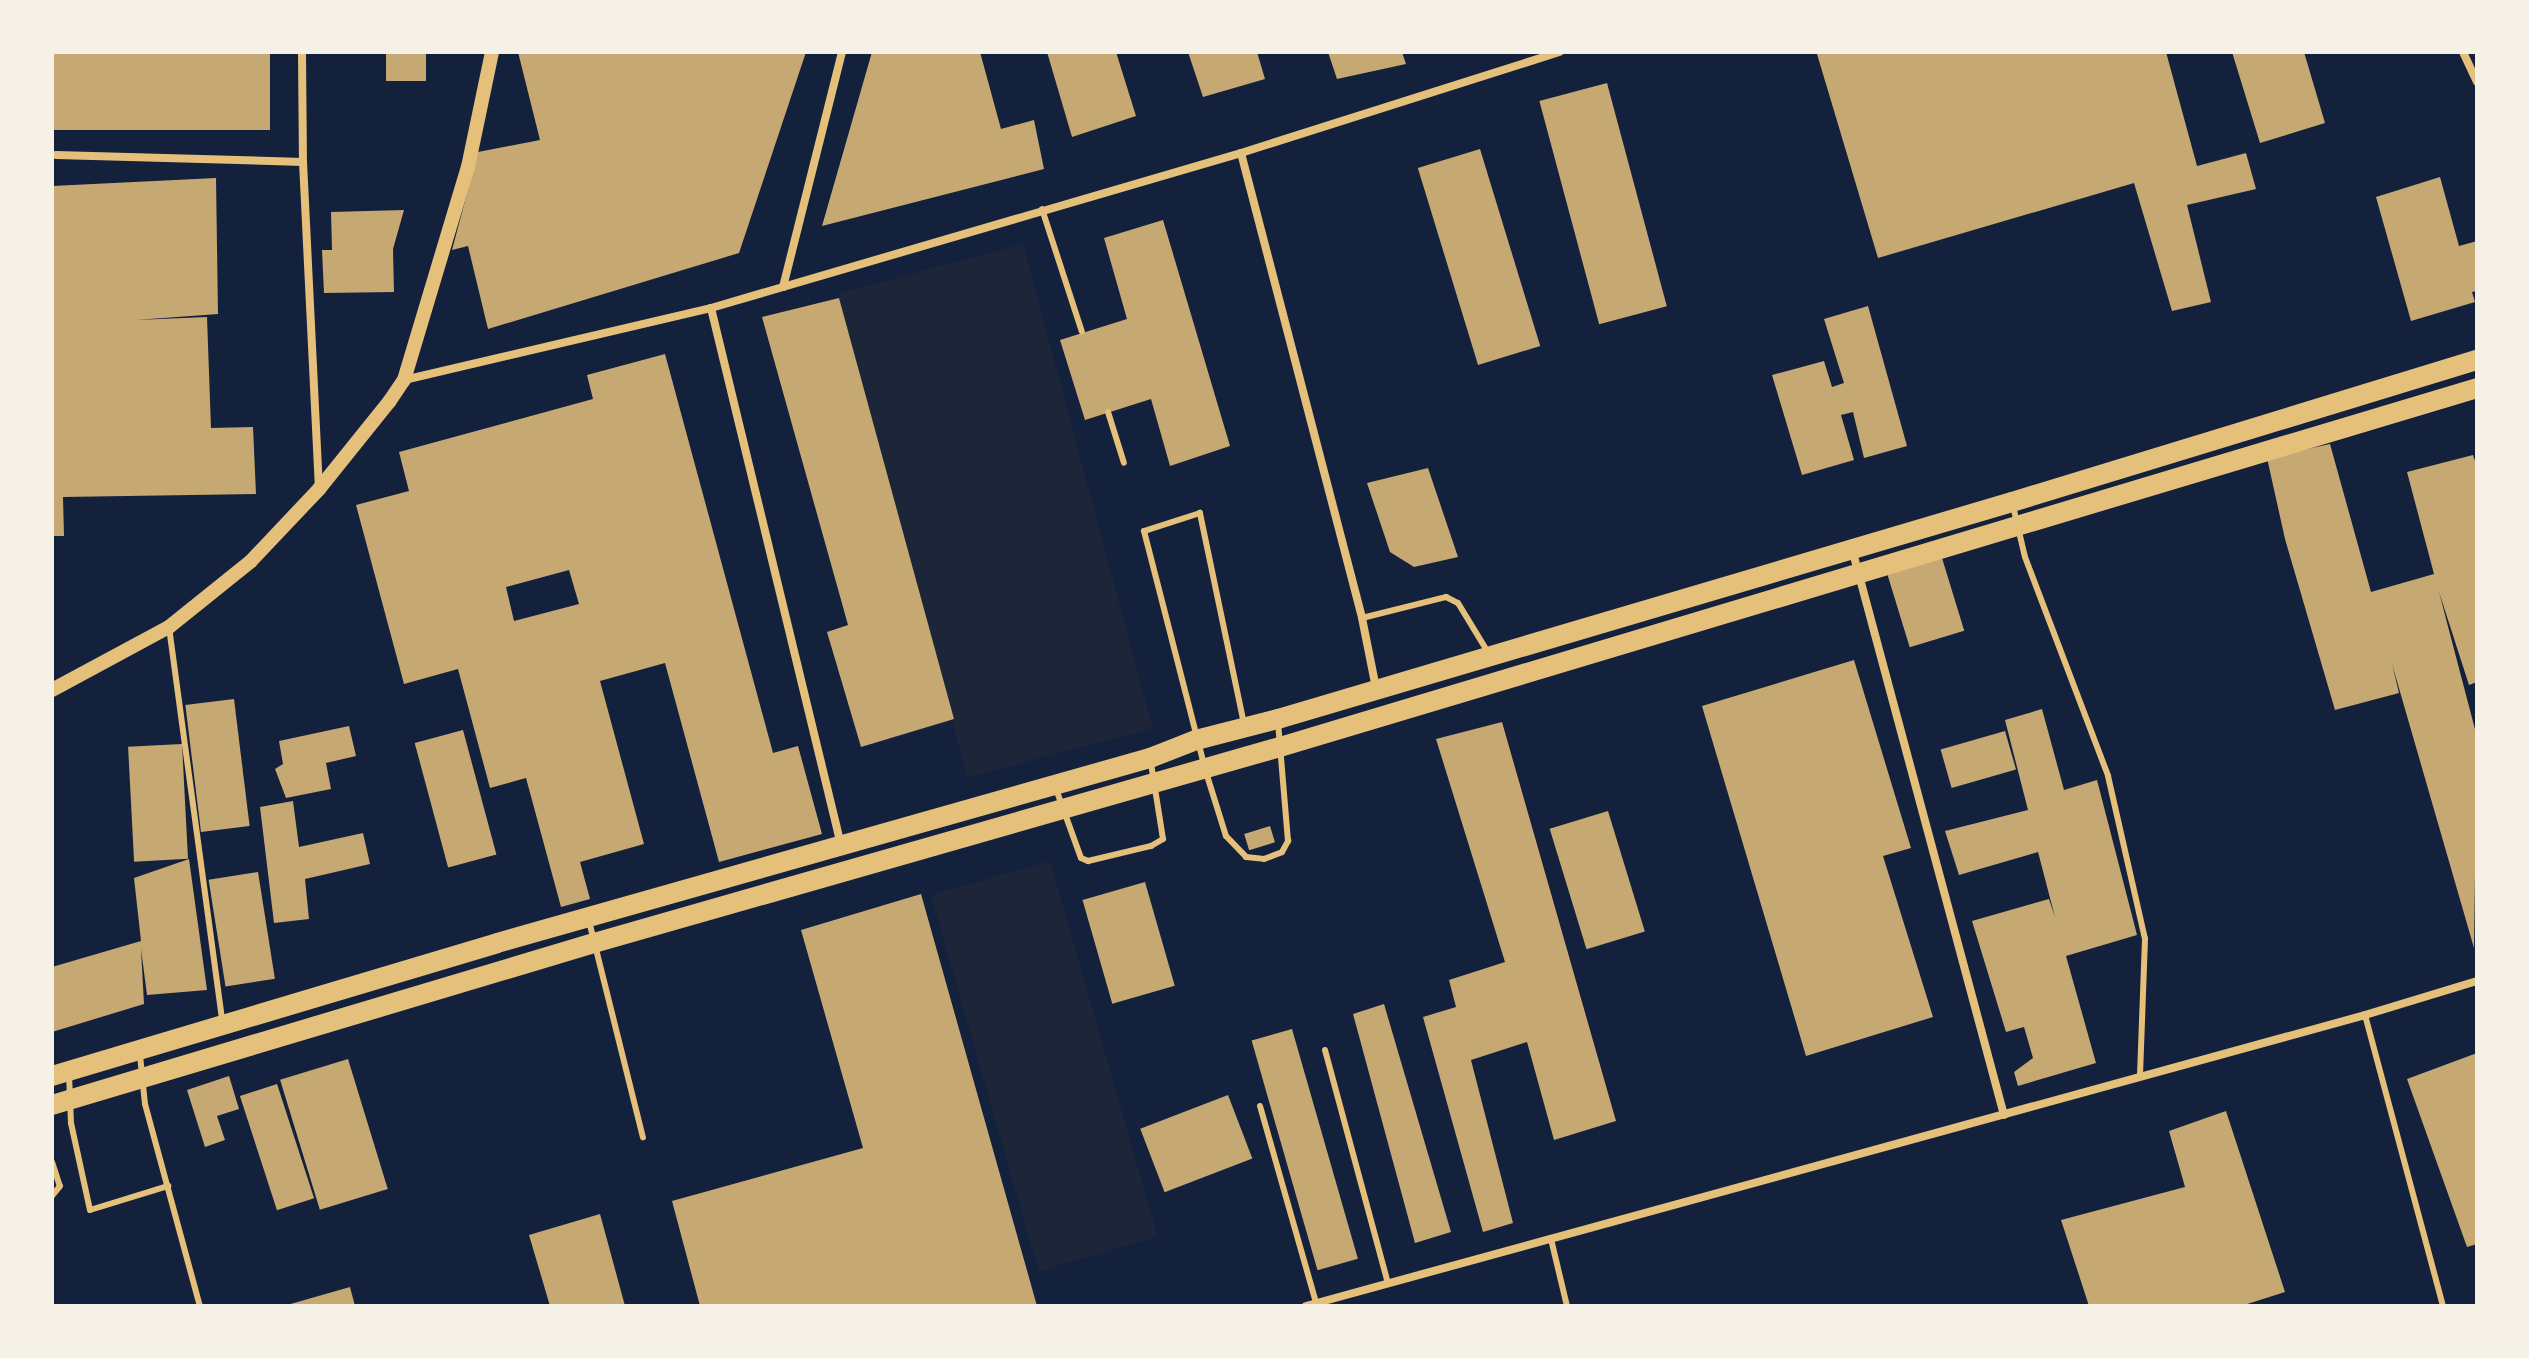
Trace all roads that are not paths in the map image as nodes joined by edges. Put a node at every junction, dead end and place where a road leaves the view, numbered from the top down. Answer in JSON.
{"nodes":[{"id":1,"x":302,"y":52,"type":"edge"},
{"id":2,"x":492,"y":52,"type":"edge"},
{"id":3,"x":842,"y":52,"type":"edge"},
{"id":4,"x":1559,"y":52,"type":"edge"},
{"id":5,"x":2463,"y":52,"type":"edge"},
{"id":6,"x":2477,"y":82,"type":"edge"},
{"id":7,"x":1241,"y":153,"type":"junction"},
{"id":8,"x":56,"y":155,"type":"dead end"},
{"id":9,"x":303,"y":162,"type":"junction"},
{"id":10,"x":1042,"y":209,"type":"junction"},
{"id":11,"x":783,"y":287,"type":"junction"},
{"id":12,"x":711,"y":308,"type":"junction"},
{"id":13,"x":1082,"y":332,"type":"dead end"},
{"id":14,"x":2474,"y":361,"type":"edge"},
{"id":15,"x":404,"y":380,"type":"junction"},
{"id":16,"x":2477,"y":387,"type":"edge"},
{"id":17,"x":1108,"y":412,"type":"dead end"},
{"id":18,"x":1124,"y":463,"type":"dead end"},
{"id":19,"x":319,"y":489,"type":"junction"},
{"id":20,"x":2012,"y":502,"type":"junction"},
{"id":21,"x":2018,"y":527,"type":"junction"},
{"id":22,"x":1852,"y":548,"type":"junction"},
{"id":23,"x":1859,"y":574,"type":"junction"},
{"id":24,"x":1362,"y":618,"type":"junction"},
{"id":25,"x":169,"y":627,"type":"junction"},
{"id":26,"x":1490,"y":656,"type":"junction"},
{"id":27,"x":1376,"y":688,"type":"junction"},
{"id":28,"x":52,"y":690,"type":"edge"},
{"id":29,"x":1278,"y":719,"type":"junction"},
{"id":30,"x":1245,"y":728,"type":"junction"},
{"id":31,"x":1196,"y":740,"type":"junction"},
{"id":32,"x":1280,"y":747,"type":"junction"},
{"id":33,"x":1150,"y":758,"type":"junction"},
{"id":34,"x":1205,"y":769,"type":"junction"},
{"id":35,"x":1154,"y":782,"type":"junction"},
{"id":36,"x":1054,"y":786,"type":"junction"},
{"id":37,"x":1063,"y":808,"type":"junction"},
{"id":38,"x":841,"y":845,"type":"junction"},
{"id":39,"x":589,"y":917,"type":"junction"},
{"id":40,"x":594,"y":943,"type":"junction"},
{"id":41,"x":2477,"y":981,"type":"edge"},
{"id":42,"x":2365,"y":1015,"type":"junction"},
{"id":43,"x":222,"y":1025,"type":"junction"},
{"id":44,"x":139,"y":1047,"type":"junction"},
{"id":45,"x":1325,"y":1050,"type":"dead end"},
{"id":46,"x":60,"y":1073,"type":"edge"},
{"id":47,"x":142,"y":1077,"type":"junction"},
{"id":48,"x":2140,"y":1077,"type":"junction"},
{"id":49,"x":61,"y":1102,"type":"edge"},
{"id":50,"x":1260,"y":1106,"type":"dead end"},
{"id":51,"x":2004,"y":1115,"type":"junction"},
{"id":52,"x":643,"y":1137,"type":"dead end"},
{"id":53,"x":52,"y":1162,"type":"edge"},
{"id":54,"x":168,"y":1186,"type":"junction"},
{"id":55,"x":52,"y":1196,"type":"edge"},
{"id":56,"x":1551,"y":1239,"type":"junction"},
{"id":57,"x":1388,"y":1284,"type":"junction"},
{"id":58,"x":1311,"y":1305,"type":"edge"},
{"id":59,"x":200,"y":1306,"type":"edge"},
{"id":60,"x":1567,"y":1306,"type":"edge"},
{"id":61,"x":2443,"y":1306,"type":"edge"}],
"edges":[{"from":1,"to":9,"type":"street"},
{"from":2,"to":15,"type":"street"},
{"from":3,"to":11,"type":"street"},
{"from":4,"to":7,"type":"street"},
{"from":5,"to":6,"type":"street"},
{"from":7,"to":10,"type":"street"},
{"from":7,"to":24,"type":"street"},
{"from":8,"to":9,"type":"street"},
{"from":9,"to":19,"type":"street"},
{"from":10,"to":11,"type":"street"},
{"from":10,"to":13,"type":"lane"},
{"from":11,"to":12,"type":"street"},
{"from":12,"to":15,"type":"street"},
{"from":12,"to":38,"type":"street"},
{"from":14,"to":16,"type":"street"},
{"from":14,"to":20,"type":"main road"},
{"from":15,"to":19,"type":"street"},
{"from":16,"to":21,"type":"main road"},
{"from":17,"to":18,"type":"lane"},
{"from":19,"to":25,"type":"street"},
{"from":20,"to":21,"type":"lane"},
{"from":20,"to":22,"type":"main road"},
{"from":21,"to":23,"type":"main road"},
{"from":21,"to":48,"type":"lane"},
{"from":22,"to":23,"type":"street"},
{"from":22,"to":26,"type":"main road"},
{"from":23,"to":32,"type":"main road"},
{"from":23,"to":51,"type":"street"},
{"from":24,"to":26,"type":"lane"},
{"from":24,"to":27,"type":"street"},
{"from":25,"to":28,"type":"street"},
{"from":25,"to":43,"type":"lane"},
{"from":26,"to":27,"type":"main road"},
{"from":27,"to":29,"type":"main road"},
{"from":29,"to":30,"type":"main road"},
{"from":29,"to":32,"type":"lane"},
{"from":30,"to":31,"type":"main road"},
{"from":30,"to":31,"type":"lane"},
{"from":31,"to":33,"type":"main road"},
{"from":31,"to":34,"type":"lane"},
{"from":32,"to":34,"type":"main road"},
{"from":32,"to":34,"type":"lane"},
{"from":33,"to":35,"type":"lane"},
{"from":33,"to":36,"type":"main road"},
{"from":34,"to":35,"type":"main road"},
{"from":35,"to":37,"type":"main road"},
{"from":35,"to":37,"type":"lane"},
{"from":36,"to":37,"type":"lane"},
{"from":36,"to":38,"type":"main road"},
{"from":37,"to":40,"type":"main road"},
{"from":38,"to":39,"type":"main road"},
{"from":39,"to":40,"type":"lane"},
{"from":39,"to":43,"type":"main road"},
{"from":40,"to":47,"type":"main road"},
{"from":40,"to":52,"type":"lane"},
{"from":41,"to":42,"type":"street"},
{"from":42,"to":48,"type":"street"},
{"from":42,"to":61,"type":"lane"},
{"from":43,"to":44,"type":"main road"},
{"from":44,"to":46,"type":"main road"},
{"from":44,"to":47,"type":"lane"},
{"from":45,"to":57,"type":"lane"},
{"from":46,"to":49,"type":"lane"},
{"from":47,"to":49,"type":"main road"},
{"from":47,"to":54,"type":"lane"},
{"from":48,"to":51,"type":"street"},
{"from":49,"to":54,"type":"lane"},
{"from":50,"to":58,"type":"lane"},
{"from":51,"to":56,"type":"street"},
{"from":53,"to":55,"type":"lane"},
{"from":54,"to":59,"type":"lane"},
{"from":56,"to":57,"type":"street"},
{"from":56,"to":60,"type":"lane"},
{"from":57,"to":58,"type":"street"}]}
